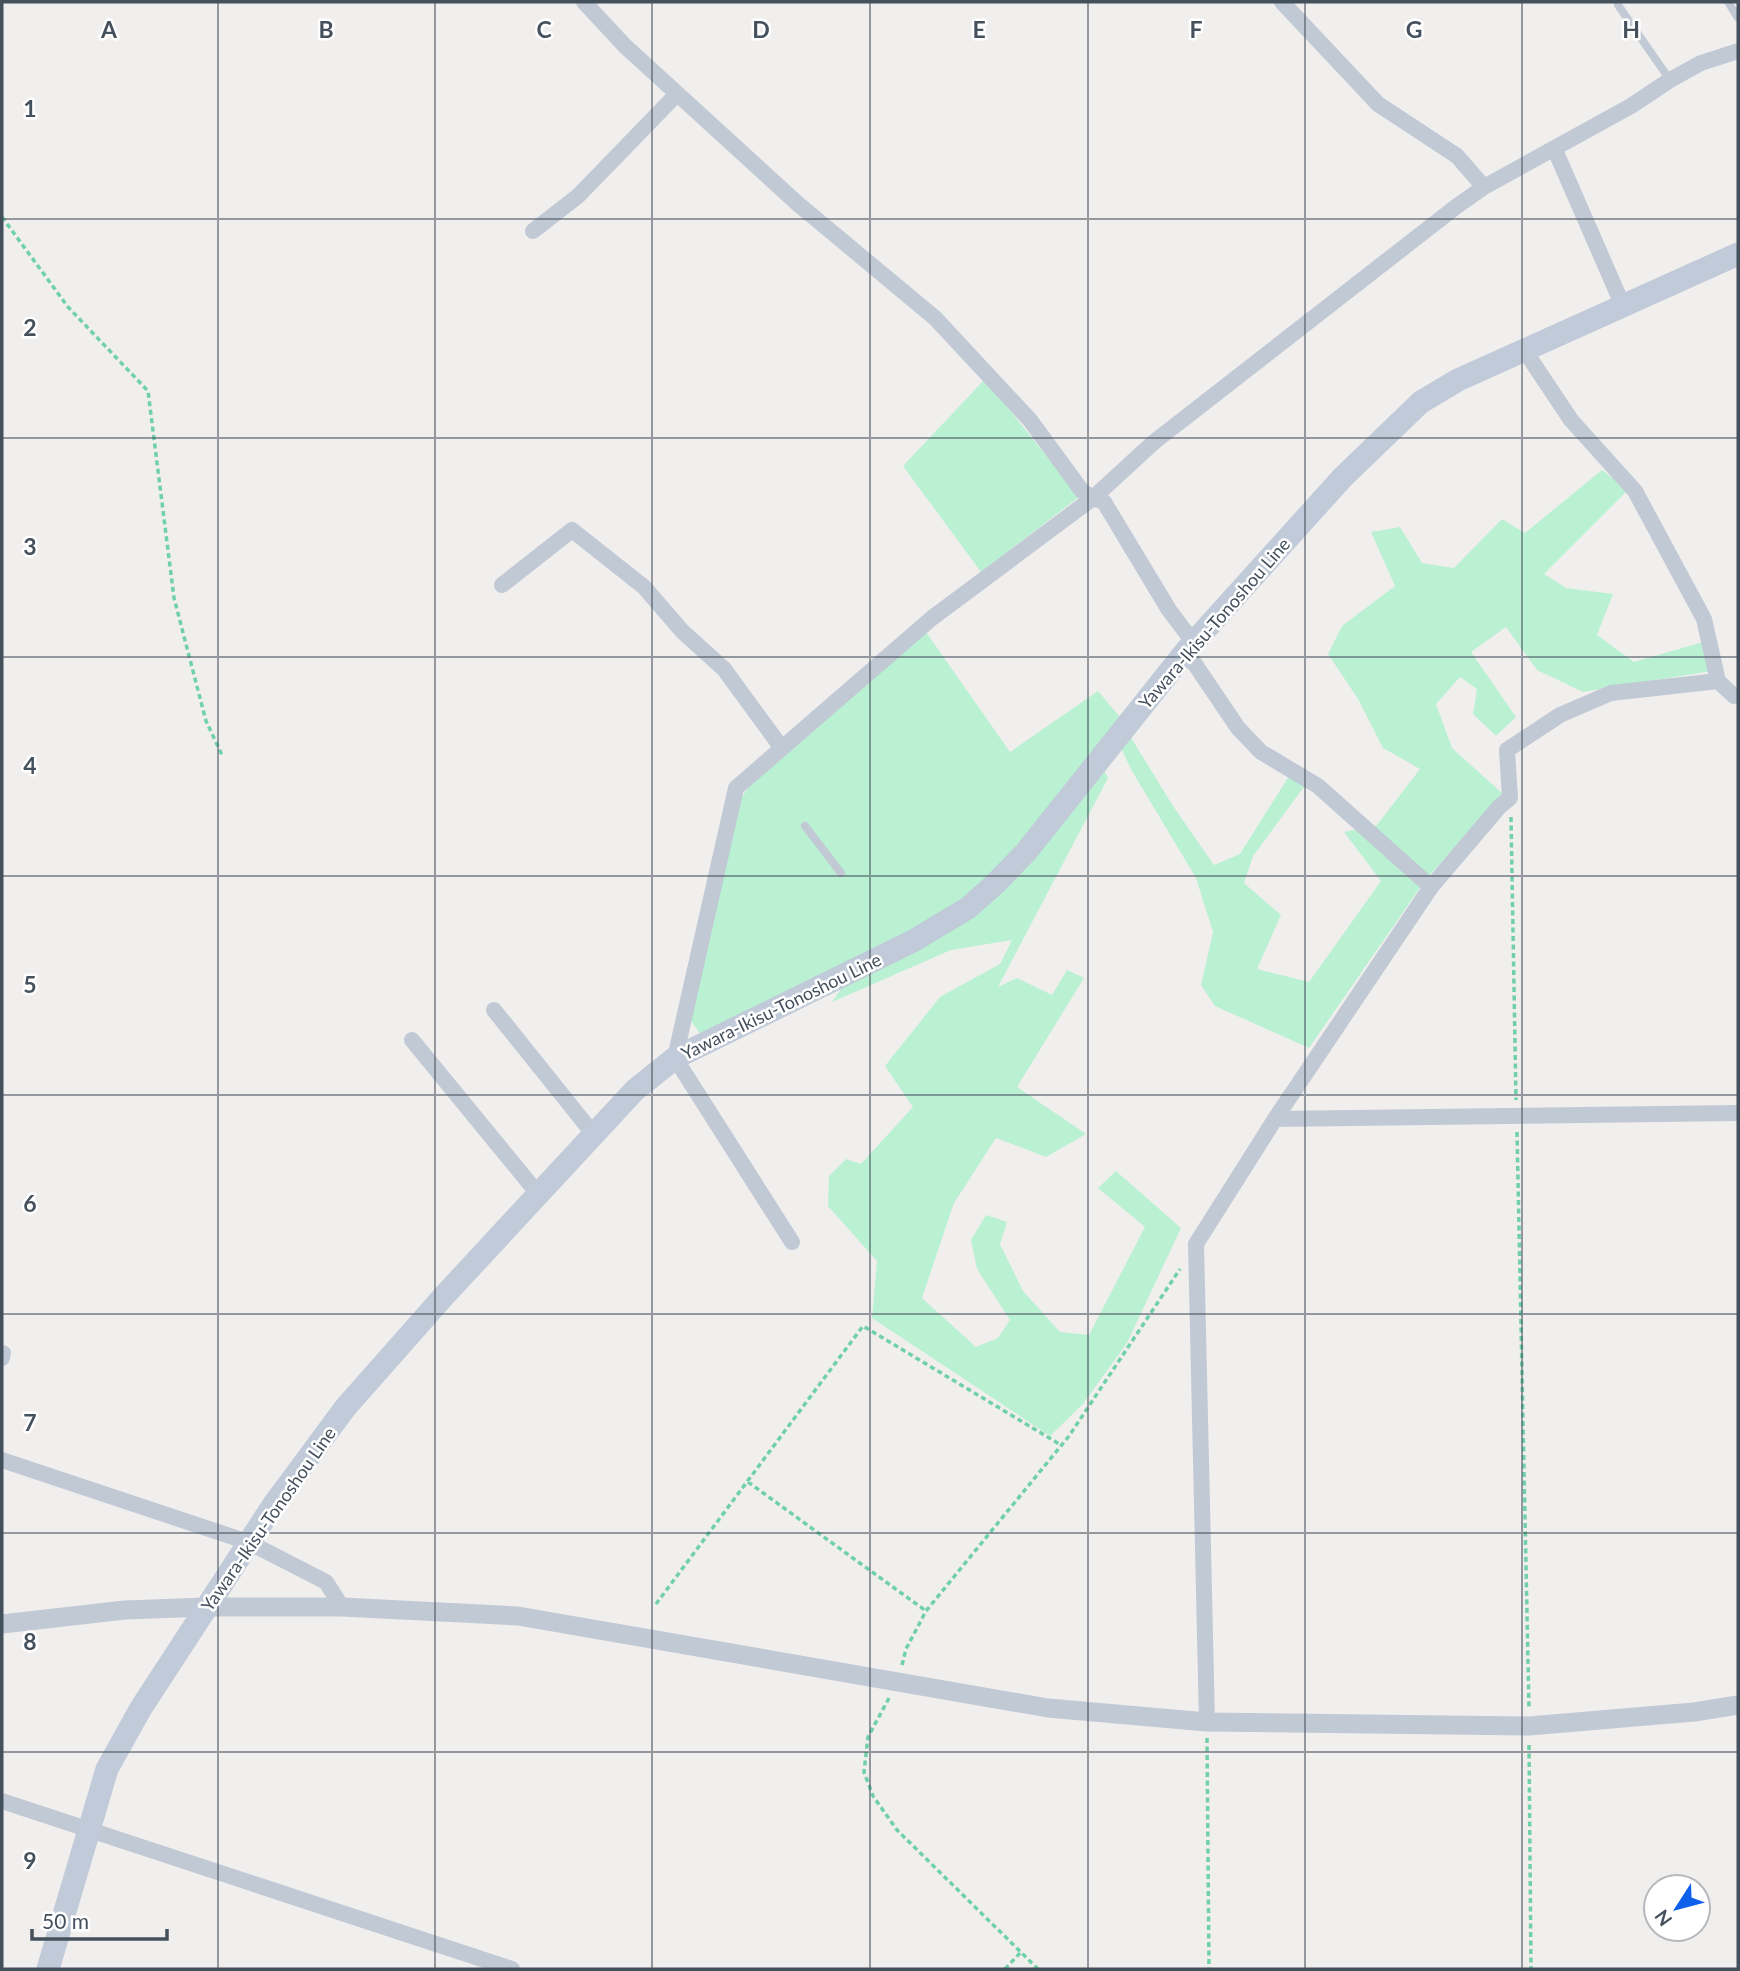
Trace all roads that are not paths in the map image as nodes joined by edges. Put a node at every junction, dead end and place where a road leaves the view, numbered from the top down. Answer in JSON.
{"nodes":[{"id":1,"x":584,"y":2,"type":"edge"},
{"id":2,"x":1282,"y":2,"type":"edge"},
{"id":3,"x":1727,"y":2,"type":"edge"},
{"id":4,"x":1618,"y":5,"type":"dead end"},
{"id":5,"x":1738,"y":18,"type":"edge"},
{"id":6,"x":1738,"y":51,"type":"edge"},
{"id":7,"x":1670,"y":80,"type":"junction"},
{"id":8,"x":677,"y":94,"type":"junction"},
{"id":9,"x":1555,"y":150,"type":"junction"},
{"id":10,"x":1483,"y":187,"type":"junction"},
{"id":11,"x":533,"y":231,"type":"dead end"},
{"id":12,"x":1738,"y":254,"type":"edge"},
{"id":13,"x":1623,"y":306,"type":"junction"},
{"id":14,"x":1525,"y":351,"type":"junction"},
{"id":15,"x":1093,"y":498,"type":"junction"},
{"id":16,"x":502,"y":585,"type":"dead end"},
{"id":17,"x":1190,"y":647,"type":"junction"},
{"id":18,"x":1718,"y":681,"type":"junction"},
{"id":19,"x":1738,"y":695,"type":"edge"},
{"id":20,"x":781,"y":747,"type":"junction"},
{"id":21,"x":805,"y":826,"type":"dead end"},
{"id":22,"x":841,"y":873,"type":"dead end"},
{"id":23,"x":1431,"y":887,"type":"junction"},
{"id":24,"x":494,"y":1010,"type":"dead end"},
{"id":25,"x":412,"y":1040,"type":"dead end"},
{"id":26,"x":675,"y":1058,"type":"junction"},
{"id":27,"x":1738,"y":1113,"type":"edge"},
{"id":28,"x":1275,"y":1119,"type":"junction"},
{"id":29,"x":595,"y":1136,"type":"junction"},
{"id":30,"x":539,"y":1195,"type":"junction"},
{"id":31,"x":792,"y":1242,"type":"dead end"},
{"id":32,"x":2,"y":1461,"type":"edge"},
{"id":33,"x":248,"y":1542,"type":"junction"},
{"id":34,"x":342,"y":1607,"type":"junction"},
{"id":35,"x":206,"y":1608,"type":"junction"},
{"id":36,"x":2,"y":1624,"type":"edge"},
{"id":37,"x":1738,"y":1705,"type":"edge"},
{"id":38,"x":1207,"y":1722,"type":"junction"},
{"id":39,"x":2,"y":1801,"type":"edge"},
{"id":40,"x":89,"y":1828,"type":"junction"},
{"id":41,"x":48,"y":1969,"type":"edge"},
{"id":42,"x":512,"y":1969,"type":"edge"}],
"edges":[{"from":1,"to":8,"type":"street"},
{"from":2,"to":10,"type":"street"},
{"from":3,"to":5,"type":"lane"},
{"from":4,"to":7,"type":"lane"},
{"from":6,"to":7,"type":"street"},
{"from":7,"to":9,"type":"street"},
{"from":8,"to":11,"type":"street"},
{"from":8,"to":15,"type":"street"},
{"from":9,"to":10,"type":"street"},
{"from":9,"to":13,"type":"street"},
{"from":10,"to":15,"type":"street"},
{"from":12,"to":13,"type":"main road","name":"Yawara-Ikisu-Tonoshou Line"},
{"from":13,"to":14,"type":"main road","name":"Yawara-Ikisu-Tonoshou Line"},
{"from":14,"to":17,"type":"main road","name":"Yawara-Ikisu-Tonoshou Line"},
{"from":14,"to":18,"type":"street"},
{"from":15,"to":17,"type":"street"},
{"from":15,"to":20,"type":"street"},
{"from":16,"to":20,"type":"street"},
{"from":17,"to":23,"type":"street"},
{"from":17,"to":26,"type":"main road","name":"Yawara-Ikisu-Tonoshou Line"},
{"from":18,"to":19,"type":"street"},
{"from":18,"to":23,"type":"street"},
{"from":20,"to":26,"type":"street"},
{"from":21,"to":22,"type":"lane"},
{"from":23,"to":28,"type":"street"},
{"from":24,"to":29,"type":"street"},
{"from":25,"to":30,"type":"street"},
{"from":26,"to":29,"type":"main road","name":"Yawara-Ikisu-Tonoshou Line"},
{"from":26,"to":31,"type":"street"},
{"from":27,"to":28,"type":"street"},
{"from":28,"to":38,"type":"street"},
{"from":29,"to":30,"type":"main road","name":"Yawara-Ikisu-Tonoshou Line"},
{"from":30,"to":33,"type":"main road","name":"Yawara-Ikisu-Tonoshou Line"},
{"from":32,"to":33,"type":"street"},
{"from":33,"to":34,"type":"street"},
{"from":33,"to":35,"type":"main road","name":"Yawara-Ikisu-Tonoshou Line"},
{"from":34,"to":35,"type":"street"},
{"from":34,"to":38,"type":"street"},
{"from":35,"to":36,"type":"street"},
{"from":35,"to":40,"type":"main road","name":"Yawara-Ikisu-Tonoshou Line"},
{"from":37,"to":38,"type":"street"},
{"from":39,"to":40,"type":"street"},
{"from":40,"to":41,"type":"main road","name":"Yawara-Ikisu-Tonoshou Line"},
{"from":40,"to":42,"type":"street"}]}
